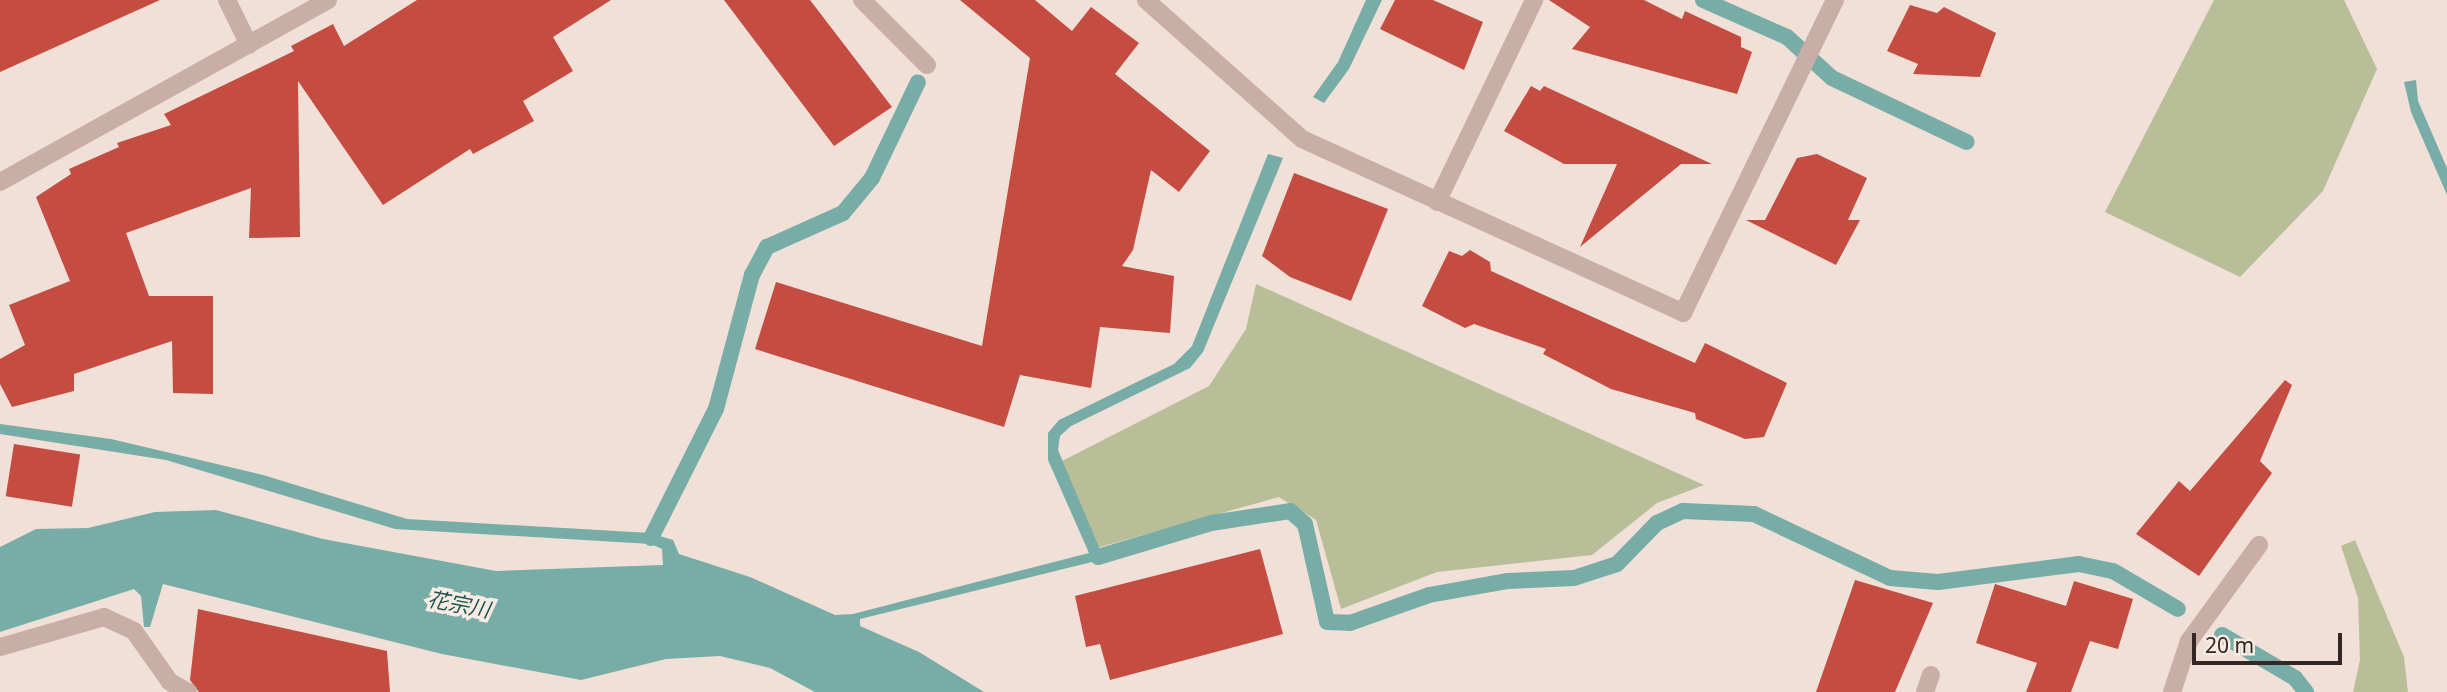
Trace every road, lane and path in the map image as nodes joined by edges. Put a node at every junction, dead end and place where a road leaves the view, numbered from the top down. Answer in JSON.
{"nodes":[{"id":1,"x":227,"y":0,"type":"edge"},
{"id":2,"x":328,"y":0,"type":"edge"},
{"id":3,"x":862,"y":0,"type":"edge"},
{"id":4,"x":1146,"y":0,"type":"edge"},
{"id":5,"x":1534,"y":0,"type":"edge"},
{"id":6,"x":1835,"y":0,"type":"edge"},
{"id":7,"x":250,"y":45,"type":"junction"},
{"id":8,"x":927,"y":65,"type":"dead end"},
{"id":9,"x":0,"y":182,"type":"edge"},
{"id":10,"x":1437,"y":202,"type":"junction"},
{"id":11,"x":2259,"y":545,"type":"dead end"},
{"id":12,"x":0,"y":648,"type":"edge"},
{"id":13,"x":188,"y":692,"type":"edge"},
{"id":14,"x":2172,"y":692,"type":"edge"}],
"edges":[{"from":1,"to":7,"type":"street"},
{"from":2,"to":7,"type":"street"},
{"from":3,"to":8,"type":"street"},
{"from":4,"to":10,"type":"street"},
{"from":5,"to":10,"type":"street"},
{"from":6,"to":10,"type":"street"},
{"from":7,"to":9,"type":"street"},
{"from":11,"to":14,"type":"street"},
{"from":12,"to":13,"type":"street"}]}
